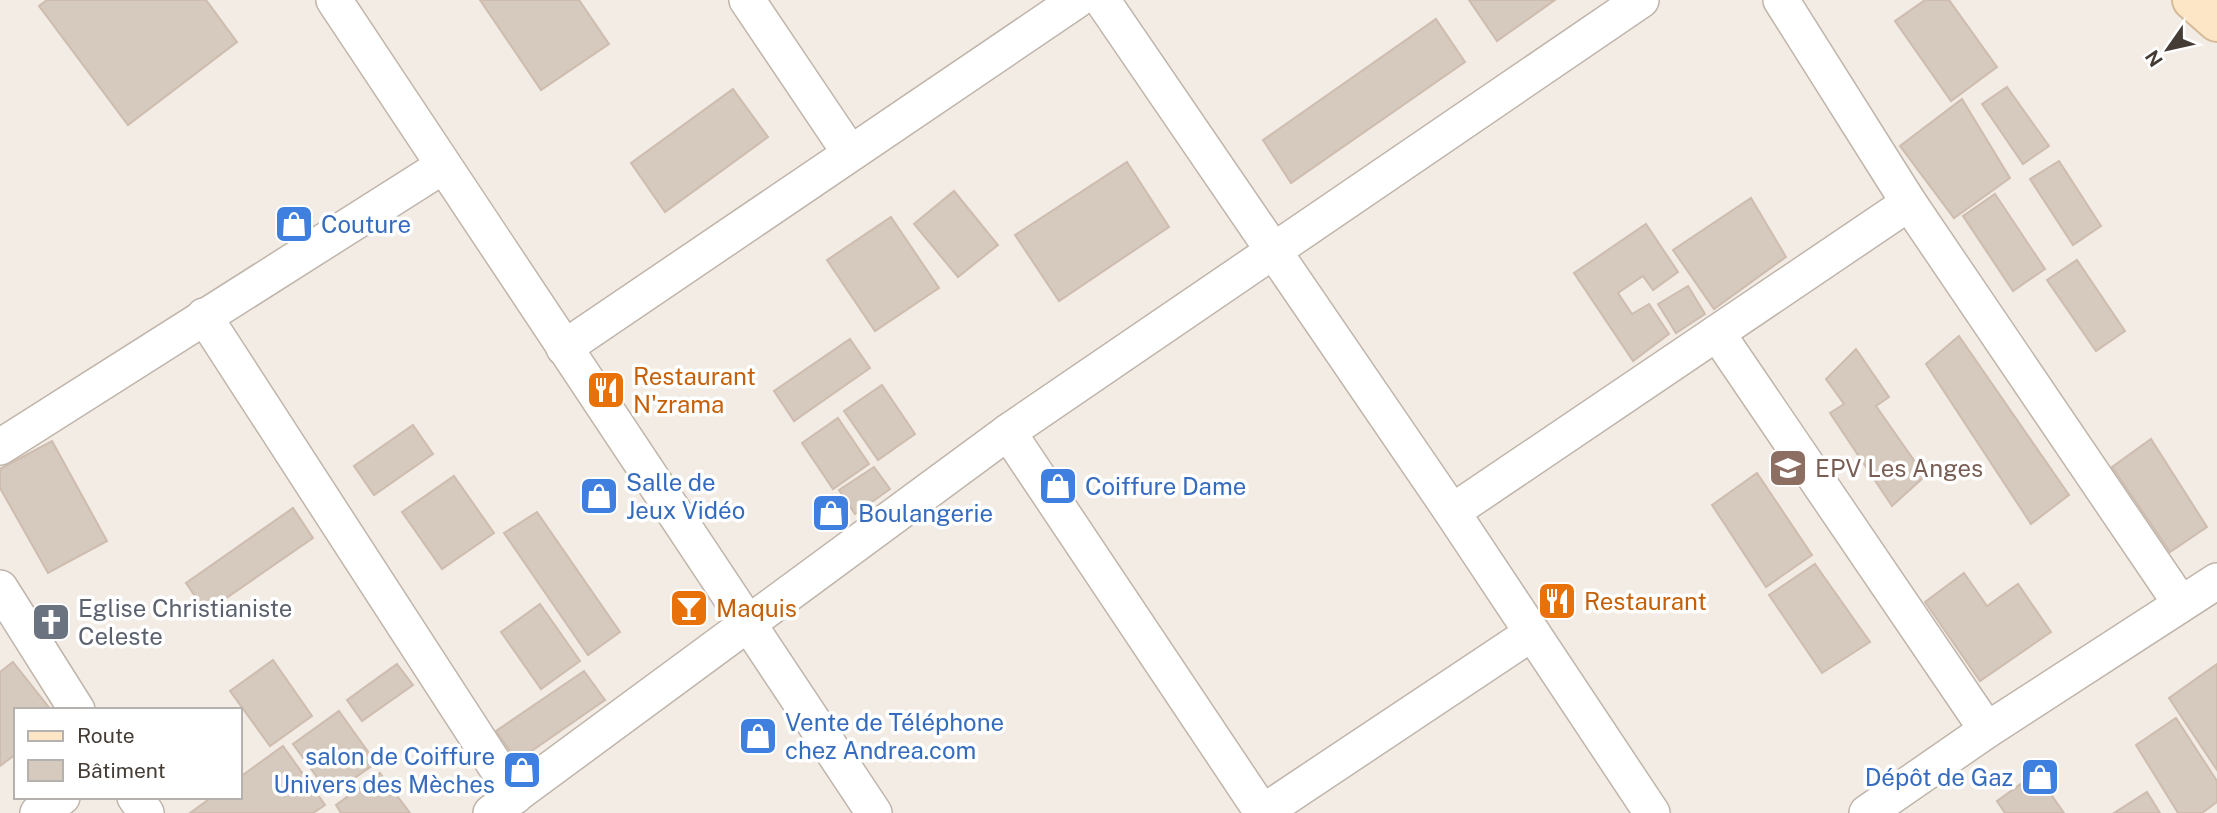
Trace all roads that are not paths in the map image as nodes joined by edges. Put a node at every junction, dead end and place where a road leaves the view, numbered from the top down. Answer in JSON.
{"nodes":[{"id":1,"x":334,"y":0,"type":"edge"},
{"id":2,"x":747,"y":0,"type":"edge"},
{"id":3,"x":1077,"y":0,"type":"edge"},
{"id":4,"x":1102,"y":0,"type":"edge"},
{"id":5,"x":1641,"y":0,"type":"edge"},
{"id":6,"x":1781,"y":0,"type":"edge"},
{"id":7,"x":2192,"y":0,"type":"edge"},
{"id":8,"x":2217,"y":22,"type":"edge"},
{"id":9,"x":850,"y":153,"type":"junction"},
{"id":10,"x":443,"y":166,"type":"junction"},
{"id":11,"x":1909,"y":203,"type":"junction"},
{"id":12,"x":1272,"y":249,"type":"junction"},
{"id":13,"x":204,"y":316,"type":"junction"},
{"id":14,"x":1717,"y":333,"type":"junction"},
{"id":15,"x":564,"y":348,"type":"junction"},
{"id":16,"x":1008,"y":432,"type":"junction"},
{"id":17,"x":0,"y":447,"type":"edge"},
{"id":18,"x":1452,"y":512,"type":"junction"},
{"id":19,"x":2217,"y":581,"type":"edge"},
{"id":20,"x":0,"y":588,"type":"edge"},
{"id":21,"x":2181,"y":604,"type":"junction"},
{"id":22,"x":748,"y":622,"type":"junction"},
{"id":23,"x":1532,"y":633,"type":"junction"},
{"id":24,"x":76,"y":708,"type":"edge"},
{"id":25,"x":1987,"y":730,"type":"junction"},
{"id":26,"x":59,"y":799,"type":"edge"},
{"id":27,"x":503,"y":805,"type":"edge"},
{"id":28,"x":865,"y":810,"type":"edge"},
{"id":29,"x":38,"y":813,"type":"edge"},
{"id":30,"x":1262,"y":813,"type":"edge"},
{"id":31,"x":1652,"y":813,"type":"edge"},
{"id":32,"x":1867,"y":813,"type":"edge"}],
"edges":[{"from":1,"to":10,"type":"street"},
{"from":2,"to":9,"type":"street"},
{"from":3,"to":9,"type":"street"},
{"from":4,"to":12,"type":"street"},
{"from":5,"to":12,"type":"street"},
{"from":6,"to":11,"type":"street"},
{"from":7,"to":8,"type":"street"},
{"from":9,"to":15,"type":"street"},
{"from":10,"to":13,"type":"street"},
{"from":10,"to":15,"type":"street"},
{"from":11,"to":14,"type":"street"},
{"from":11,"to":21,"type":"street"},
{"from":12,"to":16,"type":"street"},
{"from":12,"to":18,"type":"street"},
{"from":13,"to":17,"type":"street"},
{"from":13,"to":27,"type":"street"},
{"from":14,"to":18,"type":"street"},
{"from":14,"to":25,"type":"street"},
{"from":15,"to":22,"type":"street"},
{"from":16,"to":22,"type":"street"},
{"from":16,"to":30,"type":"street"},
{"from":18,"to":23,"type":"street"},
{"from":19,"to":21,"type":"street"},
{"from":20,"to":24,"type":"street"},
{"from":21,"to":25,"type":"street"},
{"from":22,"to":27,"type":"street"},
{"from":22,"to":28,"type":"street"},
{"from":23,"to":30,"type":"street"},
{"from":23,"to":31,"type":"street"},
{"from":25,"to":32,"type":"street"},
{"from":26,"to":29,"type":"street"}]}
